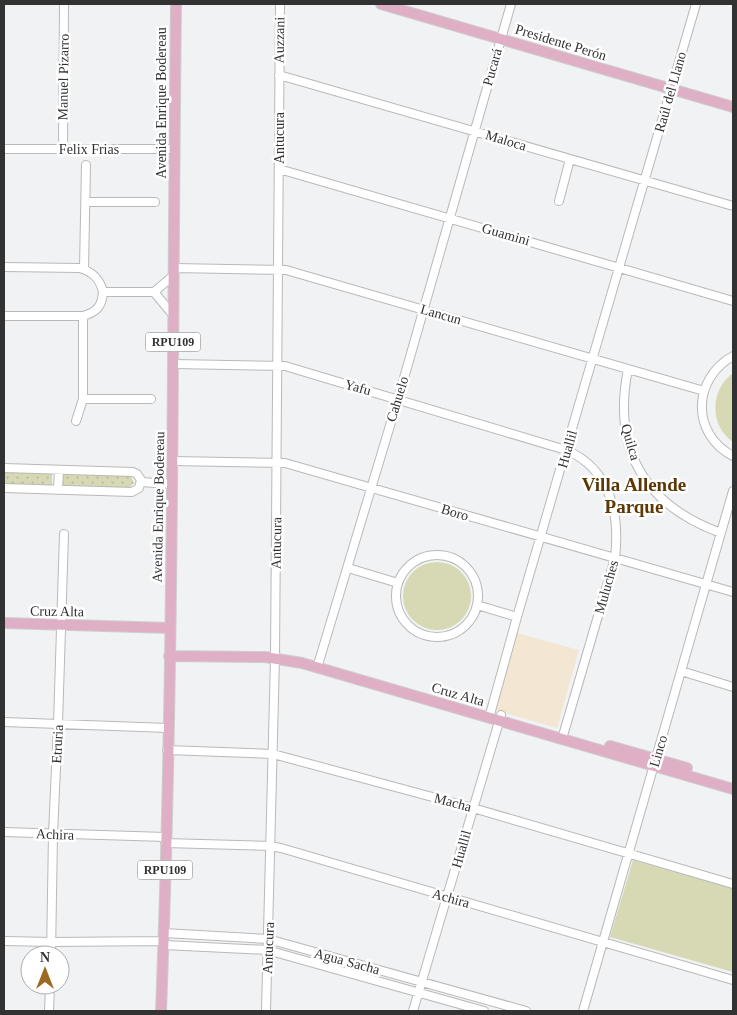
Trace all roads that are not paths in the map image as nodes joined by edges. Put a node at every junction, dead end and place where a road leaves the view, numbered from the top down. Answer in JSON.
{"nodes":[{"id":1,"x":64,"y":4,"type":"edge"},
{"id":2,"x":176,"y":4,"type":"edge"},
{"id":3,"x":280,"y":4,"type":"edge"},
{"id":4,"x":381,"y":4,"type":"edge"},
{"id":5,"x":511,"y":4,"type":"edge"},
{"id":6,"x":696,"y":4,"type":"edge"},
{"id":7,"x":501,"y":38,"type":"junction"},
{"id":8,"x":279,"y":75,"type":"junction"},
{"id":9,"x":671,"y":89,"type":"junction"},
{"id":10,"x":733,"y":107,"type":"edge"},
{"id":11,"x":474,"y":130,"type":"junction"},
{"id":12,"x":4,"y":149,"type":"edge"},
{"id":13,"x":175,"y":149,"type":"junction"},
{"id":14,"x":63,"y":150,"type":"junction"},
{"id":15,"x":570,"y":159,"type":"junction"},
{"id":16,"x":86,"y":165,"type":"dead end"},
{"id":17,"x":279,"y":168,"type":"junction"},
{"id":18,"x":644,"y":179,"type":"junction"},
{"id":19,"x":559,"y":201,"type":"dead end"},
{"id":20,"x":86,"y":202,"type":"junction"},
{"id":21,"x":155,"y":202,"type":"dead end"},
{"id":22,"x":733,"y":206,"type":"edge"},
{"id":23,"x":450,"y":218,"type":"junction"},
{"id":24,"x":4,"y":267,"type":"edge"},
{"id":25,"x":618,"y":267,"type":"junction"},
{"id":26,"x":84,"y":269,"type":"junction"},
{"id":27,"x":277,"y":269,"type":"junction"},
{"id":28,"x":174,"y":272,"type":"junction"},
{"id":29,"x":103,"y":292,"type":"junction"},
{"id":30,"x":154,"y":292,"type":"junction"},
{"id":31,"x":733,"y":301,"type":"edge"},
{"id":32,"x":424,"y":309,"type":"junction"},
{"id":33,"x":173,"y":315,"type":"junction"},
{"id":34,"x":4,"y":316,"type":"edge"},
{"id":35,"x":83,"y":316,"type":"junction"},
{"id":36,"x":733,"y":356,"type":"edge"},
{"id":37,"x":592,"y":359,"type":"junction"},
{"id":38,"x":174,"y":364,"type":"junction"},
{"id":39,"x":278,"y":366,"type":"junction"},
{"id":40,"x":628,"y":369,"type":"junction"},
{"id":41,"x":704,"y":391,"type":"junction"},
{"id":42,"x":83,"y":399,"type":"junction"},
{"id":43,"x":151,"y":399,"type":"dead end"},
{"id":44,"x":398,"y":399,"type":"junction"},
{"id":45,"x":76,"y":421,"type":"dead end"},
{"id":46,"x":566,"y":450,"type":"junction"},
{"id":47,"x":733,"y":456,"type":"edge"},
{"id":48,"x":172,"y":461,"type":"junction"},
{"id":49,"x":277,"y":462,"type":"junction"},
{"id":50,"x":4,"y":468,"type":"edge"},
{"id":51,"x":59,"y":470,"type":"junction"},
{"id":52,"x":141,"y":482,"type":"junction"},
{"id":53,"x":172,"y":484,"type":"junction"},
{"id":54,"x":371,"y":487,"type":"junction"},
{"id":55,"x":4,"y":488,"type":"edge"},
{"id":56,"x":58,"y":490,"type":"junction"},
{"id":57,"x":733,"y":491,"type":"edge"},
{"id":58,"x":732,"y":500,"type":"edge"},
{"id":59,"x":721,"y":533,"type":"junction"},
{"id":60,"x":64,"y":534,"type":"dead end"},
{"id":61,"x":540,"y":538,"type":"junction"},
{"id":62,"x":615,"y":558,"type":"junction"},
{"id":63,"x":348,"y":568,"type":"junction"},
{"id":64,"x":398,"y":583,"type":"junction"},
{"id":65,"x":706,"y":584,"type":"junction"},
{"id":66,"x":733,"y":592,"type":"edge"},
{"id":67,"x":477,"y":605,"type":"junction"},
{"id":68,"x":517,"y":617,"type":"junction"},
{"id":69,"x":4,"y":623,"type":"edge"},
{"id":70,"x":62,"y":625,"type":"junction"},
{"id":71,"x":170,"y":628,"type":"junction"},
{"id":72,"x":170,"y":653,"type":"junction"},
{"id":73,"x":275,"y":655,"type":"junction"},
{"id":74,"x":318,"y":665,"type":"junction"},
{"id":75,"x":681,"y":671,"type":"junction"},
{"id":76,"x":733,"y":686,"type":"edge"},
{"id":77,"x":495,"y":716,"type":"junction"},
{"id":78,"x":4,"y":722,"type":"edge"},
{"id":79,"x":58,"y":724,"type":"junction"},
{"id":80,"x":168,"y":728,"type":"junction"},
{"id":81,"x":563,"y":736,"type":"junction"},
{"id":82,"x":167,"y":750,"type":"junction"},
{"id":83,"x":273,"y":754,"type":"junction"},
{"id":84,"x":655,"y":762,"type":"junction"},
{"id":85,"x":733,"y":782,"type":"edge"},
{"id":86,"x":733,"y":788,"type":"edge"},
{"id":87,"x":473,"y":808,"type":"junction"},
{"id":88,"x":4,"y":832,"type":"edge"},
{"id":89,"x":53,"y":834,"type":"junction"},
{"id":90,"x":166,"y":840,"type":"junction"},
{"id":91,"x":270,"y":846,"type":"junction"},
{"id":92,"x":628,"y":854,"type":"junction"},
{"id":93,"x":733,"y":884,"type":"edge"},
{"id":94,"x":447,"y":896,"type":"junction"},
{"id":95,"x":268,"y":939,"type":"junction"},
{"id":96,"x":164,"y":940,"type":"junction"},
{"id":97,"x":4,"y":941,"type":"edge"},
{"id":98,"x":51,"y":942,"type":"junction"},
{"id":99,"x":603,"y":942,"type":"junction"},
{"id":100,"x":268,"y":950,"type":"junction"},
{"id":101,"x":733,"y":980,"type":"edge"},
{"id":102,"x":422,"y":981,"type":"junction"},
{"id":103,"x":418,"y":993,"type":"junction"},
{"id":104,"x":50,"y":995,"type":"edge"},
{"id":105,"x":49,"y":1011,"type":"edge"},
{"id":106,"x":161,"y":1011,"type":"edge"},
{"id":107,"x":266,"y":1011,"type":"edge"},
{"id":108,"x":413,"y":1011,"type":"edge"},
{"id":109,"x":484,"y":1011,"type":"edge"},
{"id":110,"x":526,"y":1011,"type":"edge"},
{"id":111,"x":583,"y":1011,"type":"edge"}],
"edges":[{"from":1,"to":14,"type":"street","name":"Manuel Pizarro"},
{"from":2,"to":13,"type":"main road","name":"Avenida Enrique Bodereau","number":"RPU109"},
{"from":3,"to":8,"type":"street","name":"Auzzani"},
{"from":4,"to":7,"type":"main road","name":"Presidente Perón"},
{"from":5,"to":7,"type":"street","name":"Pucará"},
{"from":6,"to":9,"type":"street","name":"Raúl del Llano"},
{"from":7,"to":9,"type":"main road","name":"Presidente Perón"},
{"from":7,"to":11,"type":"street","name":"Pucará"},
{"from":8,"to":11,"type":"street","name":"Maloca"},
{"from":8,"to":17,"type":"street","name":"Antucura"},
{"from":9,"to":10,"type":"main road","name":"Presidente Perón"},
{"from":9,"to":18,"type":"street","name":"Raúl del Llano"},
{"from":11,"to":15,"type":"street","name":"Maloca"},
{"from":11,"to":23,"type":"street","name":"Cahuelo"},
{"from":12,"to":14,"type":"street","name":"Felix Frias"},
{"from":13,"to":14,"type":"street","name":"Felix Frias"},
{"from":13,"to":28,"type":"main road","name":"Avenida Enrique Bodereau","number":"RPU109"},
{"from":15,"to":18,"type":"street","name":"Maloca"},
{"from":15,"to":19,"type":"street"},
{"from":16,"to":20,"type":"street"},
{"from":17,"to":23,"type":"street","name":"Guamini"},
{"from":17,"to":27,"type":"street","name":"Antucura"},
{"from":18,"to":22,"type":"street","name":"Maloca"},
{"from":18,"to":25,"type":"street","name":"Huallil"},
{"from":20,"to":21,"type":"street"},
{"from":20,"to":26,"type":"street"},
{"from":23,"to":25,"type":"street","name":"Guamini"},
{"from":23,"to":32,"type":"street","name":"Cahuelo"},
{"from":24,"to":26,"type":"street"},
{"from":25,"to":31,"type":"street","name":"Guamini"},
{"from":25,"to":37,"type":"street","name":"Huallil"},
{"from":26,"to":29,"type":"street"},
{"from":27,"to":28,"type":"street","name":"Lancun"},
{"from":27,"to":32,"type":"street","name":"Lancun"},
{"from":27,"to":39,"type":"street","name":"Antucura"},
{"from":28,"to":30,"type":"street"},
{"from":28,"to":33,"type":"main road","name":"Avenida Enrique Bodereau","number":"RPU109"},
{"from":29,"to":30,"type":"street"},
{"from":29,"to":35,"type":"street"},
{"from":30,"to":33,"type":"street"},
{"from":32,"to":37,"type":"street","name":"Lancun"},
{"from":32,"to":44,"type":"street","name":"Cahuelo"},
{"from":33,"to":38,"type":"main road","name":"Avenida Enrique Bodereau","number":"RPU109"},
{"from":34,"to":35,"type":"street"},
{"from":35,"to":42,"type":"street"},
{"from":36,"to":41,"type":"street"},
{"from":37,"to":40,"type":"street","name":"Lancun"},
{"from":37,"to":46,"type":"street","name":"Huallil"},
{"from":38,"to":39,"type":"street","name":"Yafu"},
{"from":38,"to":48,"type":"main road","name":"Avenida Enrique Bodereau","number":"RPU109"},
{"from":39,"to":44,"type":"street","name":"Yafu"},
{"from":39,"to":49,"type":"street","name":"Antucura"},
{"from":40,"to":41,"type":"street","name":"Lancun"},
{"from":40,"to":59,"type":"street","name":"Quilca"},
{"from":41,"to":47,"type":"street"},
{"from":42,"to":43,"type":"street"},
{"from":42,"to":45,"type":"street"},
{"from":44,"to":46,"type":"street","name":"Yafu"},
{"from":44,"to":54,"type":"street","name":"Cahuelo"},
{"from":46,"to":61,"type":"street","name":"Huallil"},
{"from":46,"to":62,"type":"street","name":"Muluches"},
{"from":48,"to":49,"type":"street","name":"Boro"},
{"from":48,"to":53,"type":"main road","name":"Avenida Enrique Bodereau","number":"RPU109"},
{"from":49,"to":54,"type":"street","name":"Boro"},
{"from":49,"to":73,"type":"street","name":"Antucura"},
{"from":50,"to":51,"type":"street"},
{"from":51,"to":52,"type":"street"},
{"from":51,"to":56,"type":"street"},
{"from":52,"to":53,"type":"street"},
{"from":52,"to":56,"type":"street"},
{"from":53,"to":71,"type":"main road","name":"Avenida Enrique Bodereau","number":"RPU109"},
{"from":54,"to":61,"type":"street","name":"Boro"},
{"from":54,"to":63,"type":"street","name":"Cahuelo"},
{"from":55,"to":56,"type":"street"},
{"from":57,"to":58,"type":"street","name":"Linco"},
{"from":58,"to":59,"type":"street","name":"Linco"},
{"from":59,"to":65,"type":"street","name":"Linco"},
{"from":60,"to":70,"type":"street","name":"Etruria"},
{"from":61,"to":62,"type":"street","name":"Boro"},
{"from":61,"to":68,"type":"street","name":"Huallil"},
{"from":62,"to":65,"type":"street","name":"Boro"},
{"from":62,"to":81,"type":"street","name":"Muluches"},
{"from":63,"to":64,"type":"street"},
{"from":63,"to":74,"type":"street","name":"Cahuelo"},
{"from":64,"to":67,"type":"street"},
{"from":64,"to":67,"type":"street"},
{"from":65,"to":66,"type":"street","name":"Boro"},
{"from":65,"to":75,"type":"street","name":"Linco"},
{"from":67,"to":68,"type":"street"},
{"from":68,"to":77,"type":"street","name":"Huallil"},
{"from":69,"to":70,"type":"main road","name":"Cruz Alta"},
{"from":70,"to":71,"type":"main road","name":"Cruz Alta"},
{"from":70,"to":79,"type":"street","name":"Etruria"},
{"from":71,"to":72,"type":"main road","name":"Avenida Enrique Bodereau","number":"RPU109"},
{"from":72,"to":73,"type":"main road","name":"Cruz Alta"},
{"from":72,"to":80,"type":"main road","name":"Avenida Enrique Bodereau","number":"RPU109"},
{"from":73,"to":74,"type":"main road","name":"Cruz Alta"},
{"from":73,"to":83,"type":"street","name":"Antucura"},
{"from":74,"to":77,"type":"main road","name":"Cruz Alta"},
{"from":75,"to":76,"type":"street"},
{"from":75,"to":84,"type":"street","name":"Linco"},
{"from":77,"to":81,"type":"main road","name":"Cruz Alta"},
{"from":77,"to":87,"type":"street","name":"Huallil"},
{"from":78,"to":79,"type":"street"},
{"from":79,"to":80,"type":"street"},
{"from":79,"to":89,"type":"street","name":"Etruria"},
{"from":80,"to":82,"type":"main road","name":"Avenida Enrique Bodereau","number":"RPU109"},
{"from":81,"to":84,"type":"main road","name":"Cruz Alta"},
{"from":82,"to":83,"type":"street","name":"Macha"},
{"from":82,"to":90,"type":"main road","name":"Avenida Enrique Bodereau","number":"RPU109"},
{"from":83,"to":87,"type":"street","name":"Macha"},
{"from":83,"to":91,"type":"street","name":"Antucura"},
{"from":84,"to":85,"type":"main road","name":"Cruz Alta"},
{"from":84,"to":86,"type":"main road","name":"Cruz Alta"},
{"from":84,"to":92,"type":"street","name":"Linco"},
{"from":87,"to":92,"type":"street","name":"Macha"},
{"from":87,"to":94,"type":"street","name":"Huallil"},
{"from":88,"to":89,"type":"street","name":"Achira"},
{"from":89,"to":90,"type":"street","name":"Achira"},
{"from":89,"to":98,"type":"street","name":"Etruria"},
{"from":90,"to":91,"type":"street","name":"Achira"},
{"from":90,"to":96,"type":"main road","name":"Avenida Enrique Bodereau","number":"RPU109"},
{"from":91,"to":94,"type":"street","name":"Achira"},
{"from":91,"to":95,"type":"street","name":"Antucura"},
{"from":92,"to":93,"type":"street","name":"Macha"},
{"from":92,"to":99,"type":"street","name":"Linco"},
{"from":94,"to":99,"type":"street","name":"Achira"},
{"from":94,"to":102,"type":"street","name":"Huallil"},
{"from":95,"to":96,"type":"street","name":"Agua Sacha"},
{"from":95,"to":100,"type":"street","name":"Antucura"},
{"from":95,"to":102,"type":"street","name":"Agua Sacha"},
{"from":96,"to":98,"type":"street","name":"Agua Sacha"},
{"from":96,"to":100,"type":"street","name":"Agua Sacha"},
{"from":96,"to":106,"type":"main road","name":"Avenida Enrique Bodereau","number":"RPU109"},
{"from":97,"to":98,"type":"street","name":"Agua Sacha"},
{"from":99,"to":101,"type":"street","name":"Achira"},
{"from":99,"to":111,"type":"street","name":"Linco"},
{"from":100,"to":103,"type":"street","name":"Agua Sacha"},
{"from":100,"to":107,"type":"street","name":"Antucura"},
{"from":102,"to":103,"type":"street","name":"Huallil"},
{"from":102,"to":110,"type":"street","name":"Agua Sacha"},
{"from":103,"to":108,"type":"street","name":"Huallil"},
{"from":103,"to":109,"type":"street","name":"Agua Sacha"},
{"from":104,"to":105,"type":"street"}]}
